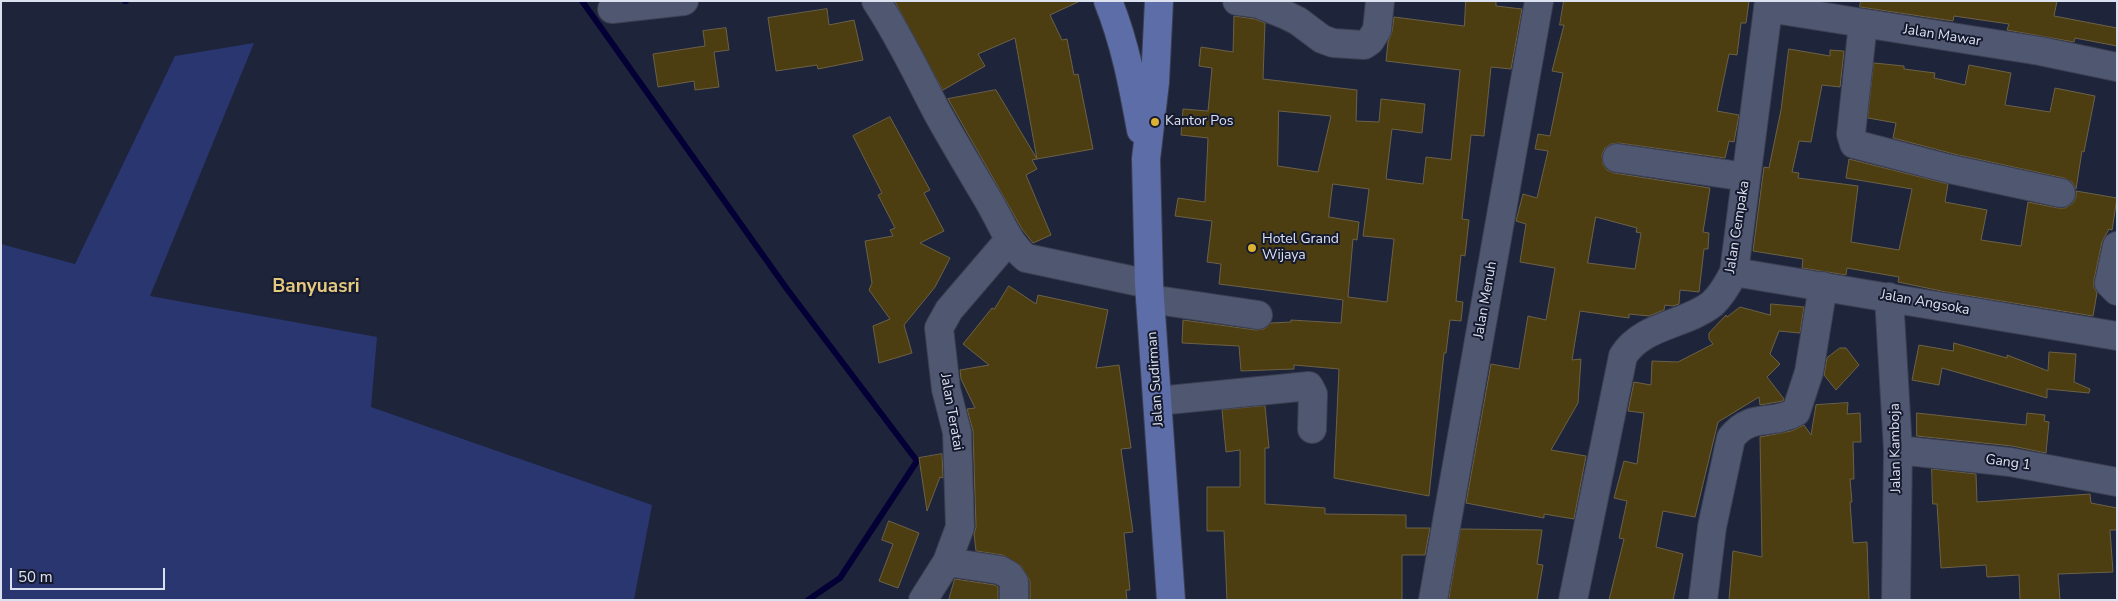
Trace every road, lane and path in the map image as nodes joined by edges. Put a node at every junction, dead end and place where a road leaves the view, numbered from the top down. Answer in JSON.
{"nodes":[{"id":1,"x":684,"y":1,"type":"edge"},
{"id":2,"x":876,"y":1,"type":"edge"},
{"id":3,"x":1108,"y":1,"type":"edge"},
{"id":4,"x":1159,"y":1,"type":"edge"},
{"id":5,"x":1237,"y":1,"type":"edge"},
{"id":6,"x":1380,"y":1,"type":"edge"},
{"id":7,"x":1539,"y":1,"type":"edge"},
{"id":8,"x":1768,"y":4,"type":"edge"},
{"id":9,"x":612,"y":9,"type":"dead end"},
{"id":10,"x":1863,"y":23,"type":"junction"},
{"id":11,"x":2117,"y":67,"type":"edge"},
{"id":12,"x":1618,"y":158,"type":"dead end"},
{"id":13,"x":1146,"y":159,"type":"junction"},
{"id":14,"x":1746,"y":177,"type":"junction"},
{"id":15,"x":2061,"y":192,"type":"dead end"},
{"id":16,"x":1009,"y":240,"type":"junction"},
{"id":17,"x":2117,"y":246,"type":"edge"},
{"id":18,"x":1734,"y":272,"type":"junction"},
{"id":19,"x":1823,"y":286,"type":"junction"},
{"id":20,"x":2117,"y":291,"type":"edge"},
{"id":21,"x":1150,"y":292,"type":"junction"},
{"id":22,"x":1889,"y":297,"type":"junction"},
{"id":23,"x":1258,"y":315,"type":"dead end"},
{"id":24,"x":2117,"y":336,"type":"edge"},
{"id":25,"x":1158,"y":401,"type":"junction"},
{"id":26,"x":1312,"y":429,"type":"dead end"},
{"id":27,"x":1898,"y":450,"type":"junction"},
{"id":28,"x":2117,"y":482,"type":"edge"},
{"id":29,"x":947,"y":562,"type":"junction"},
{"id":30,"x":923,"y":600,"type":"edge"},
{"id":31,"x":1014,"y":600,"type":"edge"},
{"id":32,"x":1172,"y":600,"type":"edge"},
{"id":33,"x":1433,"y":600,"type":"edge"},
{"id":34,"x":1573,"y":600,"type":"edge"},
{"id":35,"x":1702,"y":600,"type":"edge"},
{"id":36,"x":1896,"y":600,"type":"edge"}],
"edges":[{"from":1,"to":9,"type":"street"},
{"from":2,"to":16,"type":"street"},
{"from":3,"to":13,"type":"main road","name":"Jalan Sudirman"},
{"from":4,"to":13,"type":"main road","name":"Jalan Sudirman"},
{"from":5,"to":6,"type":"street"},
{"from":7,"to":33,"type":"street","name":"Jalan Menuh"},
{"from":8,"to":10,"type":"street","name":"Jalan Mawar"},
{"from":8,"to":14,"type":"street","name":"Jalan Cempaka"},
{"from":10,"to":11,"type":"street","name":"Jalan Mawar"},
{"from":10,"to":15,"type":"street"},
{"from":12,"to":14,"type":"street"},
{"from":13,"to":21,"type":"main road","name":"Jalan Sudirman"},
{"from":14,"to":18,"type":"street","name":"Jalan Cempaka"},
{"from":16,"to":21,"type":"street"},
{"from":16,"to":29,"type":"street","name":"Jalan Teratai"},
{"from":17,"to":20,"type":"street"},
{"from":18,"to":19,"type":"street","name":"Jalan Angsoka"},
{"from":18,"to":34,"type":"street","name":"Jalan Cempaka"},
{"from":19,"to":22,"type":"street","name":"Jalan Angsoka"},
{"from":19,"to":35,"type":"street"},
{"from":21,"to":23,"type":"street"},
{"from":21,"to":25,"type":"main road","name":"Jalan Sudirman"},
{"from":22,"to":24,"type":"street","name":"Jalan Angsoka"},
{"from":22,"to":27,"type":"street","name":"Jalan Kamboja"},
{"from":25,"to":26,"type":"street"},
{"from":25,"to":32,"type":"main road","name":"Jalan Sudirman"},
{"from":27,"to":28,"type":"street","name":"Gang 1"},
{"from":27,"to":36,"type":"street","name":"Jalan Kamboja"},
{"from":29,"to":30,"type":"street","name":"Jalan Teratai"},
{"from":29,"to":31,"type":"street"}]}
